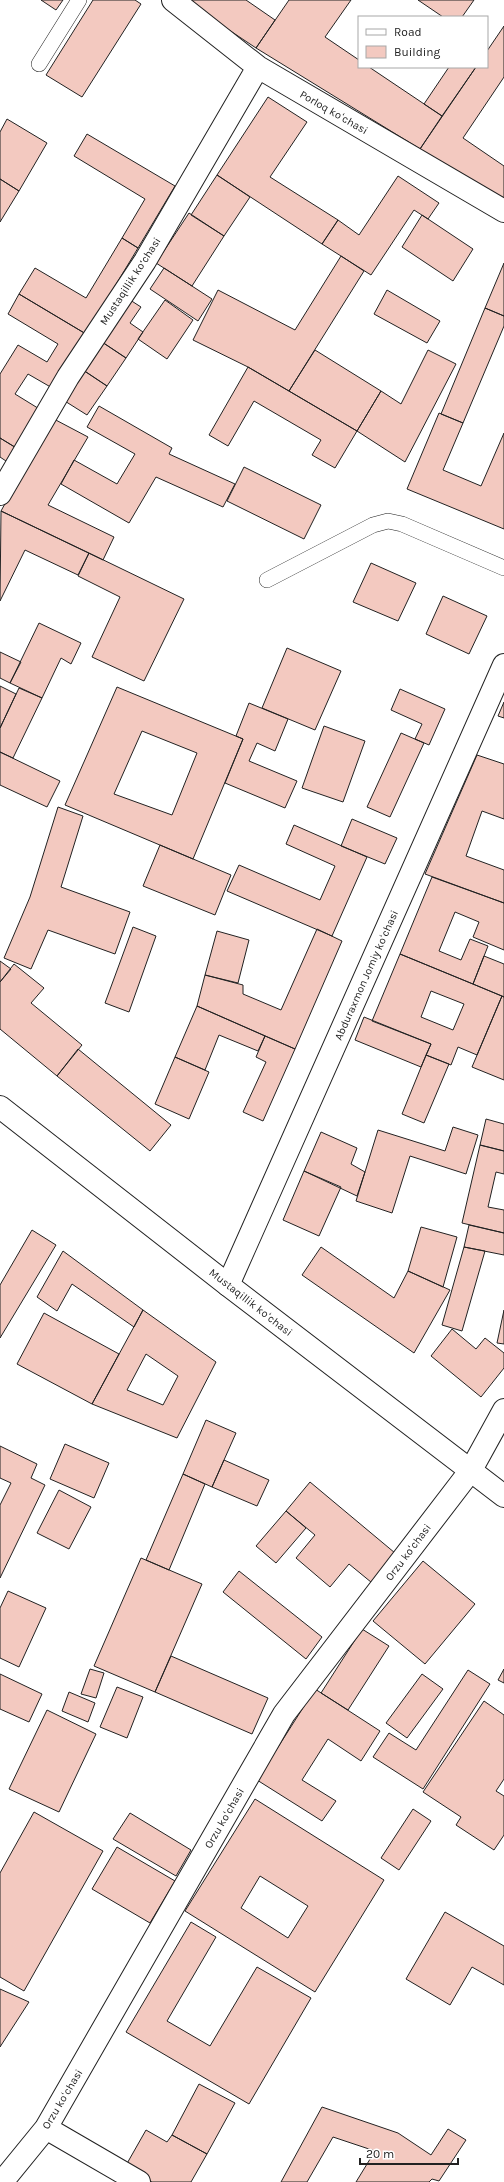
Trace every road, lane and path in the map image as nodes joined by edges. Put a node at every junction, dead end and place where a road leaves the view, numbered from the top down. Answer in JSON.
{"nodes":[{"id":1,"x":79,"y":0,"type":"edge"},
{"id":2,"x":172,"y":0,"type":"edge"},
{"id":3,"x":39,"y":64,"type":"dead end"},
{"id":4,"x":258,"y":67,"type":"junction"},
{"id":5,"x":504,"y":211,"type":"edge"},
{"id":6,"x":0,"y":494,"type":"edge"},
{"id":7,"x":504,"y":568,"type":"edge"},
{"id":8,"x":267,"y":580,"type":"dead end"},
{"id":9,"x":504,"y":665,"type":"edge"},
{"id":10,"x":0,"y":1107,"type":"edge"},
{"id":11,"x":228,"y":1285,"type":"junction"},
{"id":12,"x":504,"y":1410,"type":"edge"},
{"id":13,"x":470,"y":1470,"type":"junction"},
{"id":14,"x":504,"y":1496,"type":"edge"},
{"id":15,"x":46,"y":2128,"type":"junction"},
{"id":16,"x":2,"y":2182,"type":"edge"},
{"id":17,"x":139,"y":2182,"type":"edge"}],
"edges":[{"from":1,"to":3,"type":"lane"},
{"from":2,"to":4,"type":"street","name":"Porloq koʻchasi"},
{"from":4,"to":5,"type":"street","name":"Porloq koʻchasi"},
{"from":4,"to":6,"type":"street","name":"Mustaqillik ko‘chasi"},
{"from":7,"to":8,"type":"lane"},
{"from":9,"to":11,"type":"street","name":"Abduraxmon Jomiy koʻchasi"},
{"from":10,"to":11,"type":"street","name":"Mustaqillik koʻchasi"},
{"from":11,"to":13,"type":"street","name":"Mustaqillik koʻchasi"},
{"from":12,"to":13,"type":"street","name":"Orzu koʻchasi"},
{"from":13,"to":14,"type":"street","name":"Mustaqillik koʻchasi"},
{"from":13,"to":15,"type":"street","name":"Orzu koʻchasi"},
{"from":15,"to":16,"type":"street","name":"Orzu koʻchasi"},
{"from":15,"to":17,"type":"street"}]}
